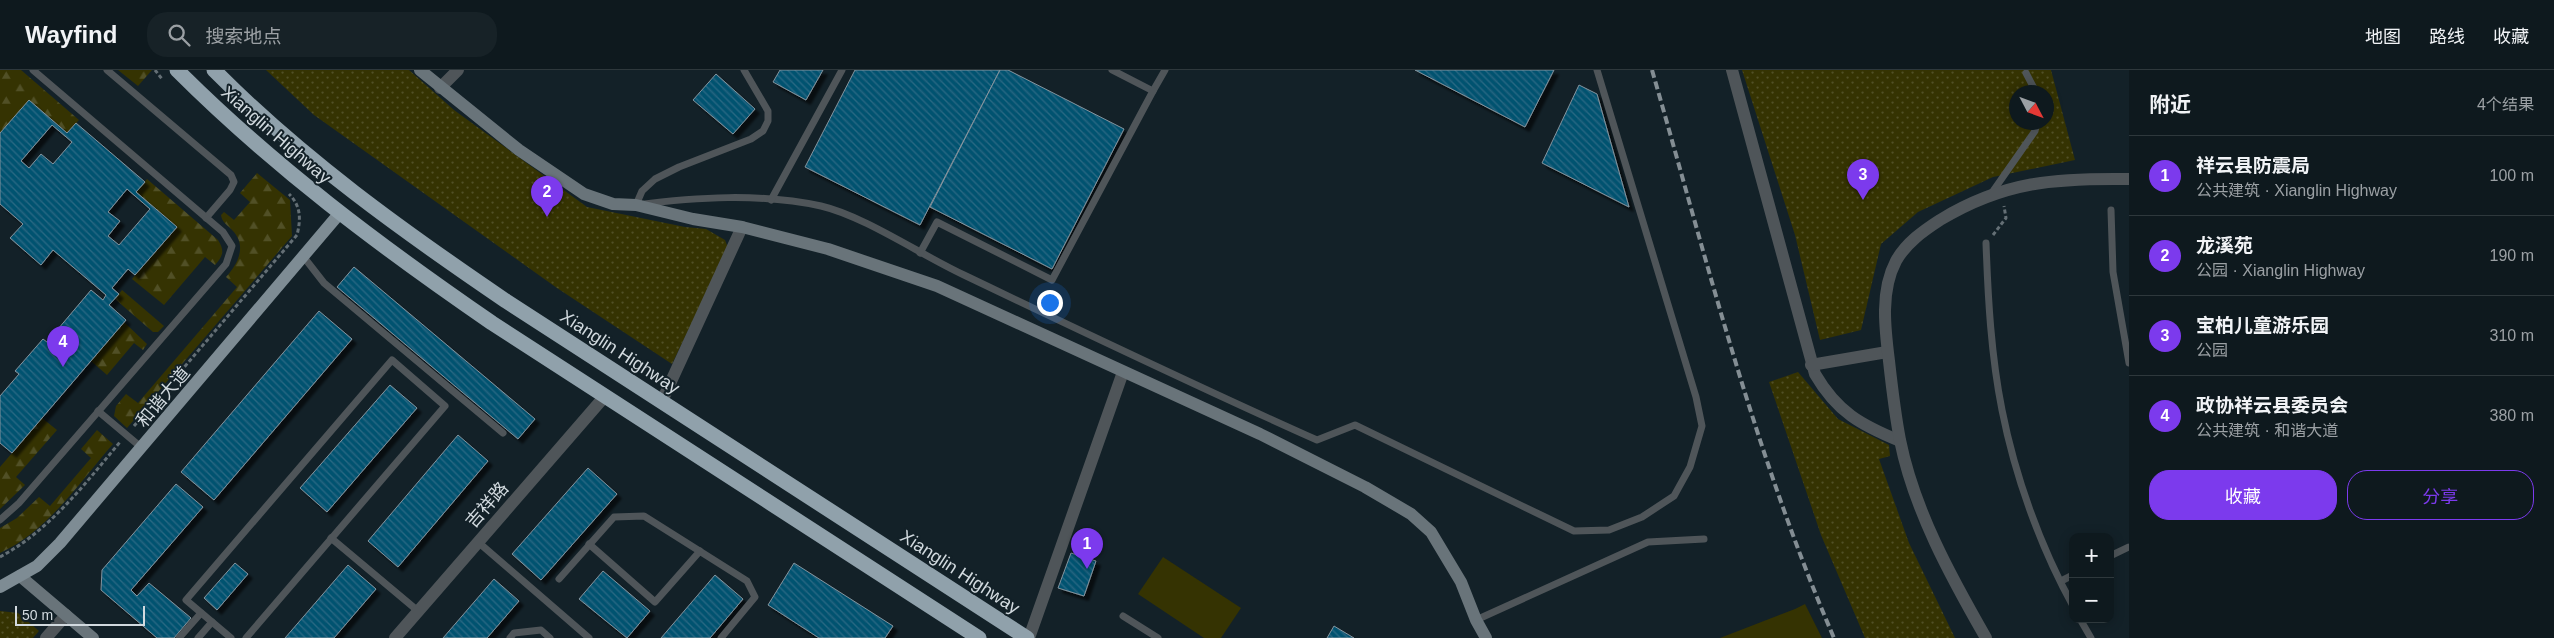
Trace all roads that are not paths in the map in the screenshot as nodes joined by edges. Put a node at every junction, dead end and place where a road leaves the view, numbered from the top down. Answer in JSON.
{"nodes":[{"id":1,"x":107,"y":70,"type":"edge"},
{"id":2,"x":177,"y":70,"type":"edge"},
{"id":3,"x":214,"y":70,"type":"edge"},
{"id":4,"x":420,"y":70,"type":"edge"},
{"id":5,"x":458,"y":70,"type":"edge"},
{"id":6,"x":744,"y":70,"type":"edge"},
{"id":7,"x":842,"y":70,"type":"edge"},
{"id":8,"x":1112,"y":70,"type":"edge"},
{"id":9,"x":1165,"y":70,"type":"edge"},
{"id":10,"x":1596,"y":70,"type":"edge"},
{"id":11,"x":1732,"y":70,"type":"edge"},
{"id":12,"x":35,"y":71,"type":"edge"},
{"id":13,"x":2026,"y":74,"type":"dead end"},
{"id":14,"x":2032,"y":85,"type":"edge"},
{"id":15,"x":440,"y":88,"type":"junction"},
{"id":16,"x":1153,"y":91,"type":"junction"},
{"id":17,"x":2035,"y":130,"type":"edge"},
{"id":18,"x":2129,"y":179,"type":"edge"},
{"id":19,"x":1996,"y":192,"type":"junction"},
{"id":20,"x":771,"y":200,"type":"junction"},
{"id":21,"x":636,"y":205,"type":"junction"},
{"id":22,"x":2111,"y":210,"type":"dead end"},
{"id":23,"x":339,"y":214,"type":"junction"},
{"id":24,"x":206,"y":218,"type":"junction"},
{"id":25,"x":742,"y":227,"type":"junction"},
{"id":26,"x":1986,"y":243,"type":"road end"},
{"id":27,"x":920,"y":253,"type":"junction"},
{"id":28,"x":303,"y":256,"type":"junction"},
{"id":29,"x":1887,"y":352,"type":"junction"},
{"id":30,"x":2129,"y":363,"type":"edge"},
{"id":31,"x":1811,"y":365,"type":"junction"},
{"id":32,"x":1124,"y":372,"type":"junction"},
{"id":33,"x":620,"y":375,"type":"junction"},
{"id":34,"x":605,"y":396,"type":"junction"},
{"id":35,"x":662,"y":401,"type":"junction"},
{"id":36,"x":98,"y":411,"type":"junction"},
{"id":37,"x":503,"y":433,"type":"dead end"},
{"id":38,"x":1900,"y":441,"type":"junction"},
{"id":39,"x":142,"y":449,"type":"junction"},
{"id":40,"x":0,"y":520,"type":"edge"},
{"id":41,"x":332,"y":538,"type":"junction"},
{"id":42,"x":1704,"y":540,"type":"dead end"},
{"id":43,"x":478,"y":542,"type":"junction"},
{"id":44,"x":589,"y":544,"type":"junction"},
{"id":45,"x":2129,"y":547,"type":"edge"},
{"id":46,"x":700,"y":551,"type":"junction"},
{"id":47,"x":2114,"y":554,"type":"edge"},
{"id":48,"x":20,"y":576,"type":"junction"},
{"id":49,"x":2069,"y":577,"type":"edge"},
{"id":50,"x":558,"y":579,"type":"dead end"},
{"id":51,"x":2061,"y":581,"type":"junction"},
{"id":52,"x":0,"y":587,"type":"edge"},
{"id":53,"x":2069,"y":598,"type":"edge"},
{"id":54,"x":418,"y":611,"type":"junction"},
{"id":55,"x":201,"y":613,"type":"junction"},
{"id":56,"x":66,"y":615,"type":"junction"},
{"id":57,"x":1123,"y":616,"type":"dead end"},
{"id":58,"x":1476,"y":620,"type":"junction"},
{"id":59,"x":212,"y":622,"type":"junction"},
{"id":60,"x":2082,"y":623,"type":"edge"},
{"id":61,"x":46,"y":638,"type":"edge"},
{"id":62,"x":93,"y":638,"type":"edge"},
{"id":63,"x":179,"y":638,"type":"edge"},
{"id":64,"x":198,"y":638,"type":"edge"},
{"id":65,"x":230,"y":638,"type":"edge"},
{"id":66,"x":246,"y":638,"type":"edge"},
{"id":67,"x":395,"y":638,"type":"edge"},
{"id":68,"x":510,"y":638,"type":"edge"},
{"id":69,"x":550,"y":638,"type":"edge"},
{"id":70,"x":589,"y":638,"type":"edge"},
{"id":71,"x":721,"y":638,"type":"edge"},
{"id":72,"x":979,"y":638,"type":"edge"},
{"id":73,"x":1028,"y":638,"type":"edge"},
{"id":74,"x":1158,"y":638,"type":"edge"},
{"id":75,"x":1486,"y":638,"type":"edge"},
{"id":76,"x":1986,"y":638,"type":"edge"},
{"id":77,"x":2091,"y":638,"type":"edge"}],
"edges":[{"from":1,"to":24,"type":"lane"},
{"from":2,"to":23,"type":"highway","name":"Xianglin Highway"},
{"from":3,"to":33,"type":"highway","name":"Xianglin Highway"},
{"from":4,"to":15,"type":"street"},
{"from":5,"to":15,"type":"street"},
{"from":6,"to":21,"type":"lane"},
{"from":7,"to":20,"type":"lane"},
{"from":8,"to":16,"type":"lane"},
{"from":9,"to":16,"type":"lane"},
{"from":10,"to":27,"type":"lane"},
{"from":11,"to":31,"type":"street"},
{"from":12,"to":24,"type":"lane"},
{"from":13,"to":14,"type":"lane"},
{"from":15,"to":21,"type":"street"},
{"from":16,"to":27,"type":"lane"},
{"from":17,"to":19,"type":"lane"},
{"from":18,"to":19,"type":"street"},
{"from":19,"to":29,"type":"street"},
{"from":20,"to":21,"type":"lane"},
{"from":20,"to":27,"type":"lane"},
{"from":21,"to":25,"type":"street"},
{"from":22,"to":30,"type":"lane"},
{"from":23,"to":28,"type":"main road","name":"和谐大道"},
{"from":23,"to":34,"type":"highway","name":"Xianglin Highway"},
{"from":24,"to":36,"type":"lane"},
{"from":25,"to":32,"type":"street"},
{"from":25,"to":35,"type":"street"},
{"from":26,"to":51,"type":"lane"},
{"from":28,"to":37,"type":"lane"},
{"from":28,"to":39,"type":"main road","name":"和谐大道"},
{"from":29,"to":31,"type":"street"},
{"from":29,"to":38,"type":"street"},
{"from":31,"to":38,"type":"street"},
{"from":32,"to":58,"type":"street"},
{"from":32,"to":73,"type":"street"},
{"from":33,"to":34,"type":"highway"},
{"from":33,"to":35,"type":"highway","name":"Xianglin Highway"},
{"from":34,"to":43,"type":"street","name":"吉祥路"},
{"from":34,"to":72,"type":"highway","name":"Xianglin Highway"},
{"from":35,"to":73,"type":"highway","name":"Xianglin Highway"},
{"from":36,"to":39,"type":"lane"},
{"from":36,"to":40,"type":"lane"},
{"from":38,"to":76,"type":"street"},
{"from":39,"to":48,"type":"main road","name":"和谐大道"},
{"from":41,"to":54,"type":"lane"},
{"from":41,"to":55,"type":"lane"},
{"from":41,"to":66,"type":"lane"},
{"from":42,"to":58,"type":"lane"},
{"from":43,"to":54,"type":"street","name":"吉祥路"},
{"from":43,"to":70,"type":"lane"},
{"from":44,"to":46,"type":"lane"},
{"from":44,"to":46,"type":"lane"},
{"from":44,"to":50,"type":"lane"},
{"from":45,"to":47,"type":"lane"},
{"from":46,"to":71,"type":"lane"},
{"from":48,"to":52,"type":"main road","name":"和谐大道"},
{"from":48,"to":56,"type":"street"},
{"from":49,"to":51,"type":"lane"},
{"from":51,"to":53,"type":"lane"},
{"from":54,"to":67,"type":"street","name":"吉祥路"},
{"from":55,"to":59,"type":"lane"},
{"from":55,"to":63,"type":"lane"},
{"from":56,"to":61,"type":"street"},
{"from":56,"to":62,"type":"street"},
{"from":57,"to":74,"type":"lane"},
{"from":58,"to":75,"type":"street"},
{"from":59,"to":64,"type":"lane"},
{"from":59,"to":65,"type":"lane"},
{"from":60,"to":77,"type":"lane"},
{"from":68,"to":69,"type":"lane"}]}
